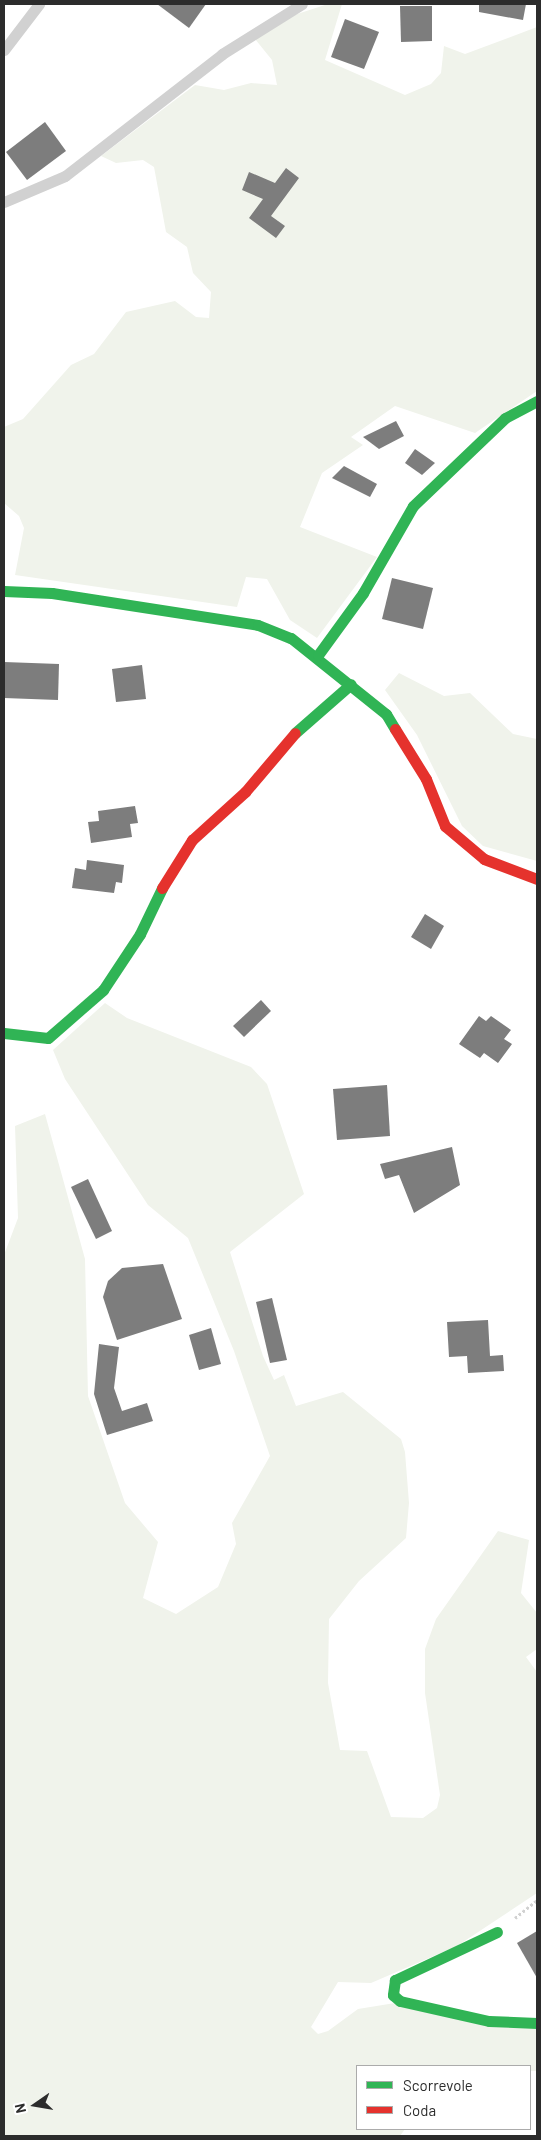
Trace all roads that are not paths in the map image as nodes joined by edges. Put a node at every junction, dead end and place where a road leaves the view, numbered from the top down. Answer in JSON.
{"nodes":[{"id":1,"x":40,"y":4,"type":"edge"},
{"id":2,"x":302,"y":4,"type":"edge"},
{"id":3,"x":4,"y":50,"type":"edge"},
{"id":4,"x":4,"y":202,"type":"edge"},
{"id":5,"x":537,"y":401,"type":"edge"},
{"id":6,"x":4,"y":591,"type":"edge"},
{"id":7,"x":318,"y":655,"type":"junction"},
{"id":8,"x":351,"y":684,"type":"junction"},
{"id":9,"x":537,"y":879,"type":"edge"},
{"id":10,"x":4,"y":1033,"type":"edge"},
{"id":11,"x":496,"y":1932,"type":"road end"},
{"id":12,"x":537,"y":2023,"type":"edge"}],
"edges":[{"from":1,"to":3,"type":"lane"},
{"from":2,"to":4,"type":"lane"},
{"from":5,"to":7,"type":"street"},
{"from":6,"to":7,"type":"street"},
{"from":7,"to":8,"type":"street"},
{"from":8,"to":9,"type":"street"},
{"from":8,"to":10,"type":"street"},
{"from":11,"to":12,"type":"street"}]}
